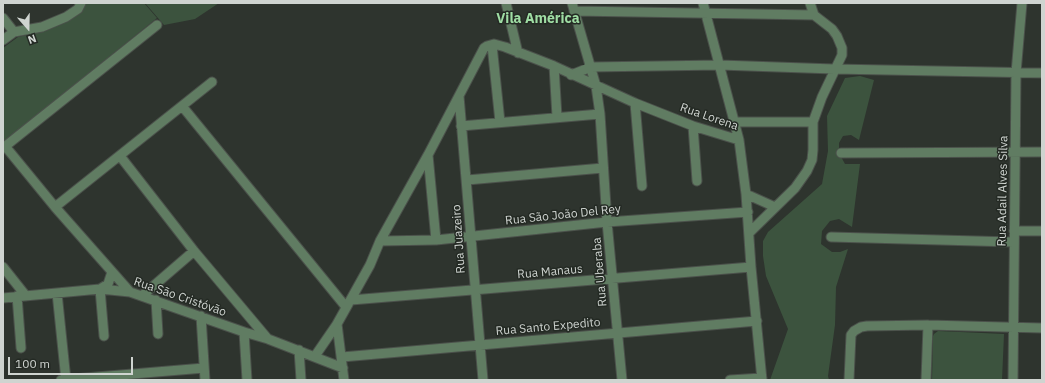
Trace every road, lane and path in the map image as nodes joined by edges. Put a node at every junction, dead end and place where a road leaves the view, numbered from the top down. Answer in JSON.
{"nodes":[{"id":1,"x":81,"y":3,"type":"edge"},
{"id":2,"x":506,"y":3,"type":"edge"},
{"id":3,"x":703,"y":3,"type":"edge"},
{"id":4,"x":810,"y":3,"type":"edge"},
{"id":5,"x":1022,"y":3,"type":"edge"},
{"id":6,"x":573,"y":7,"type":"edge"},
{"id":7,"x":706,"y":13,"type":"junction"},
{"id":8,"x":814,"y":15,"type":"junction"},
{"id":9,"x":3,"y":18,"type":"edge"},
{"id":10,"x":157,"y":25,"type":"dead end"},
{"id":11,"x":14,"y":32,"type":"junction"},
{"id":12,"x":3,"y":40,"type":"edge"},
{"id":13,"x":492,"y":45,"type":"junction"},
{"id":14,"x":518,"y":53,"type":"junction"},
{"id":15,"x":720,"y":65,"type":"junction"},
{"id":16,"x":554,"y":66,"type":"junction"},
{"id":17,"x":590,"y":67,"type":"junction"},
{"id":18,"x":834,"y":69,"type":"junction"},
{"id":19,"x":1016,"y":73,"type":"junction"},
{"id":20,"x":1042,"y":73,"type":"edge"},
{"id":21,"x":572,"y":75,"type":"junction"},
{"id":22,"x":212,"y":82,"type":"dead end"},
{"id":23,"x":596,"y":86,"type":"junction"},
{"id":24,"x":459,"y":96,"type":"junction"},
{"id":25,"x":635,"y":103,"type":"junction"},
{"id":26,"x":182,"y":106,"type":"junction"},
{"id":27,"x":600,"y":114,"type":"junction"},
{"id":28,"x":557,"y":117,"type":"junction"},
{"id":29,"x":500,"y":122,"type":"junction"},
{"id":30,"x":735,"y":122,"type":"junction"},
{"id":31,"x":813,"y":122,"type":"junction"},
{"id":32,"x":461,"y":126,"type":"junction"},
{"id":33,"x":693,"y":126,"type":"junction"},
{"id":34,"x":739,"y":140,"type":"junction"},
{"id":35,"x":4,"y":147,"type":"edge"},
{"id":36,"x":1016,"y":152,"type":"junction"},
{"id":37,"x":1042,"y":152,"type":"edge"},
{"id":38,"x":841,"y":153,"type":"dead end"},
{"id":39,"x":428,"y":155,"type":"junction"},
{"id":40,"x":120,"y":156,"type":"junction"},
{"id":41,"x":603,"y":168,"type":"junction"},
{"id":42,"x":467,"y":180,"type":"junction"},
{"id":43,"x":697,"y":181,"type":"dead end"},
{"id":44,"x":642,"y":186,"type":"dead end"},
{"id":45,"x":746,"y":194,"type":"junction"},
{"id":46,"x":56,"y":206,"type":"junction"},
{"id":47,"x":775,"y":207,"type":"junction"},
{"id":48,"x":748,"y":212,"type":"junction"},
{"id":49,"x":607,"y":222,"type":"junction"},
{"id":50,"x":1014,"y":231,"type":"junction"},
{"id":51,"x":1042,"y":231,"type":"edge"},
{"id":52,"x":749,"y":233,"type":"junction"},
{"id":53,"x":471,"y":236,"type":"junction"},
{"id":54,"x":831,"y":237,"type":"dead end"},
{"id":55,"x":436,"y":240,"type":"junction"},
{"id":56,"x":380,"y":241,"type":"junction"},
{"id":57,"x":1014,"y":242,"type":"junction"},
{"id":58,"x":194,"y":251,"type":"junction"},
{"id":59,"x":3,"y":267,"type":"edge"},
{"id":60,"x":751,"y":267,"type":"junction"},
{"id":61,"x":112,"y":272,"type":"junction"},
{"id":62,"x":612,"y":279,"type":"junction"},
{"id":63,"x":100,"y":289,"type":"junction"},
{"id":64,"x":475,"y":290,"type":"junction"},
{"id":65,"x":130,"y":292,"type":"junction"},
{"id":66,"x":57,"y":293,"type":"junction"},
{"id":67,"x":21,"y":296,"type":"junction"},
{"id":68,"x":143,"y":296,"type":"junction"},
{"id":69,"x":3,"y":298,"type":"edge"},
{"id":70,"x":156,"y":300,"type":"junction"},
{"id":71,"x":348,"y":304,"type":"junction"},
{"id":72,"x":201,"y":316,"type":"junction"},
{"id":73,"x":757,"y":321,"type":"junction"},
{"id":74,"x":337,"y":324,"type":"junction"},
{"id":75,"x":928,"y":325,"type":"junction"},
{"id":76,"x":1013,"y":328,"type":"junction"},
{"id":77,"x":1042,"y":328,"type":"edge"},
{"id":78,"x":244,"y":332,"type":"junction"},
{"id":79,"x":617,"y":333,"type":"junction"},
{"id":80,"x":158,"y":334,"type":"dead end"},
{"id":81,"x":104,"y":336,"type":"dead end"},
{"id":82,"x":268,"y":338,"type":"junction"},
{"id":83,"x":480,"y":345,"type":"junction"},
{"id":84,"x":21,"y":348,"type":"dead end"},
{"id":85,"x":299,"y":350,"type":"junction"},
{"id":86,"x":315,"y":356,"type":"junction"},
{"id":87,"x":342,"y":357,"type":"junction"},
{"id":88,"x":204,"y":368,"type":"junction"},
{"id":89,"x":343,"y":368,"type":"junction"},
{"id":90,"x":762,"y":379,"type":"edge"},
{"id":91,"x":61,"y":380,"type":"edge"},
{"id":92,"x":66,"y":380,"type":"edge"},
{"id":93,"x":205,"y":380,"type":"edge"},
{"id":94,"x":247,"y":380,"type":"edge"},
{"id":95,"x":301,"y":380,"type":"edge"},
{"id":96,"x":344,"y":380,"type":"edge"},
{"id":97,"x":483,"y":380,"type":"edge"},
{"id":98,"x":622,"y":380,"type":"edge"},
{"id":99,"x":730,"y":380,"type":"edge"},
{"id":100,"x":849,"y":380,"type":"edge"},
{"id":101,"x":926,"y":380,"type":"edge"},
{"id":102,"x":1012,"y":380,"type":"edge"}],
"edges":[{"from":1,"to":11,"type":"street"},
{"from":2,"to":14,"type":"street"},
{"from":3,"to":7,"type":"street"},
{"from":4,"to":8,"type":"street"},
{"from":5,"to":19,"type":"street","name":"Rua Adail Alves Silva"},
{"from":6,"to":7,"type":"street"},
{"from":6,"to":17,"type":"street","name":"Rua Uberaba"},
{"from":7,"to":8,"type":"street"},
{"from":7,"to":15,"type":"street"},
{"from":8,"to":18,"type":"street"},
{"from":9,"to":11,"type":"street"},
{"from":10,"to":35,"type":"street"},
{"from":11,"to":12,"type":"street"},
{"from":13,"to":14,"type":"street","name":"Rua Lorena"},
{"from":13,"to":24,"type":"street"},
{"from":13,"to":29,"type":"street"},
{"from":14,"to":16,"type":"street","name":"Rua Lorena"},
{"from":15,"to":17,"type":"street"},
{"from":15,"to":18,"type":"street"},
{"from":15,"to":30,"type":"street"},
{"from":16,"to":21,"type":"street","name":"Rua Lorena"},
{"from":16,"to":28,"type":"street"},
{"from":17,"to":21,"type":"street"},
{"from":17,"to":23,"type":"street","name":"Rua Uberaba"},
{"from":18,"to":19,"type":"street"},
{"from":18,"to":31,"type":"street"},
{"from":19,"to":20,"type":"street"},
{"from":19,"to":36,"type":"street","name":"Rua Adail Alves Silva"},
{"from":21,"to":23,"type":"street","name":"Rua Lorena"},
{"from":22,"to":26,"type":"street"},
{"from":23,"to":25,"type":"street","name":"Rua Lorena"},
{"from":23,"to":27,"type":"street","name":"Rua Uberaba"},
{"from":24,"to":32,"type":"street","name":"Rua Juazeiro"},
{"from":24,"to":39,"type":"street"},
{"from":25,"to":33,"type":"street","name":"Rua Lorena"},
{"from":25,"to":44,"type":"street"},
{"from":26,"to":40,"type":"street"},
{"from":26,"to":71,"type":"street"},
{"from":27,"to":28,"type":"street"},
{"from":27,"to":41,"type":"street","name":"Rua Uberaba"},
{"from":28,"to":29,"type":"street"},
{"from":29,"to":32,"type":"street"},
{"from":30,"to":31,"type":"street"},
{"from":30,"to":34,"type":"street"},
{"from":31,"to":47,"type":"street"},
{"from":32,"to":42,"type":"street","name":"Rua Juazeiro"},
{"from":33,"to":34,"type":"street","name":"Rua Lorena"},
{"from":33,"to":43,"type":"street"},
{"from":34,"to":45,"type":"street","name":"Rua Lorena"},
{"from":35,"to":46,"type":"street"},
{"from":36,"to":37,"type":"street"},
{"from":36,"to":38,"type":"street"},
{"from":36,"to":50,"type":"street","name":"Rua Adail Alves Silva"},
{"from":39,"to":55,"type":"street"},
{"from":39,"to":56,"type":"street"},
{"from":40,"to":46,"type":"street"},
{"from":40,"to":58,"type":"street"},
{"from":41,"to":42,"type":"street"},
{"from":41,"to":49,"type":"street","name":"Rua Uberaba"},
{"from":42,"to":53,"type":"street","name":"Rua Juazeiro"},
{"from":45,"to":47,"type":"street"},
{"from":45,"to":48,"type":"street","name":"Rua Lorena"},
{"from":46,"to":61,"type":"street"},
{"from":47,"to":52,"type":"street"},
{"from":48,"to":49,"type":"street","name":"Rua São João Del Rey"},
{"from":48,"to":52,"type":"street","name":"Rua Lorena"},
{"from":49,"to":53,"type":"street","name":"Rua São João Del Rey"},
{"from":49,"to":62,"type":"street","name":"Rua Uberaba"},
{"from":50,"to":51,"type":"street"},
{"from":50,"to":57,"type":"street","name":"Rua Adail Alves Silva"},
{"from":52,"to":60,"type":"street","name":"Rua Lorena"},
{"from":53,"to":55,"type":"street","name":"Rua São João Del Rey"},
{"from":53,"to":64,"type":"street","name":"Rua Juazeiro"},
{"from":54,"to":57,"type":"street"},
{"from":55,"to":56,"type":"street","name":"Rua São João Del Rey"},
{"from":56,"to":71,"type":"street"},
{"from":57,"to":76,"type":"street","name":"Rua Adail Alves Silva"},
{"from":58,"to":68,"type":"street"},
{"from":58,"to":82,"type":"street"},
{"from":59,"to":67,"type":"street"},
{"from":60,"to":62,"type":"street","name":"Rua Manaus"},
{"from":60,"to":73,"type":"street","name":"Rua Lorena"},
{"from":61,"to":63,"type":"street"},
{"from":61,"to":65,"type":"street"},
{"from":62,"to":64,"type":"street","name":"Rua Manaus"},
{"from":62,"to":79,"type":"street","name":"Rua Uberaba"},
{"from":63,"to":65,"type":"street","name":"Rua São Cristóvão"},
{"from":63,"to":66,"type":"street","name":"Rua São Cristóvão"},
{"from":63,"to":81,"type":"street"},
{"from":64,"to":71,"type":"street","name":"Rua Manaus"},
{"from":64,"to":83,"type":"street","name":"Rua Juazeiro"},
{"from":65,"to":68,"type":"street","name":"Rua São Cristóvão"},
{"from":66,"to":67,"type":"street","name":"Rua São Cristóvão"},
{"from":66,"to":92,"type":"street"},
{"from":67,"to":69,"type":"street","name":"Rua São Cristóvão"},
{"from":67,"to":84,"type":"street"},
{"from":68,"to":70,"type":"street","name":"Rua São Cristóvão"},
{"from":70,"to":72,"type":"street","name":"Rua São Cristóvão"},
{"from":70,"to":80,"type":"street"},
{"from":71,"to":74,"type":"street"},
{"from":72,"to":78,"type":"street","name":"Rua São Cristóvão"},
{"from":72,"to":88,"type":"street"},
{"from":73,"to":79,"type":"street","name":"Rua Santo Expedito"},
{"from":73,"to":90,"type":"street","name":"Rua Lorena"},
{"from":74,"to":86,"type":"street"},
{"from":74,"to":87,"type":"street"},
{"from":75,"to":76,"type":"street"},
{"from":75,"to":100,"type":"street"},
{"from":75,"to":101,"type":"street"},
{"from":76,"to":77,"type":"street"},
{"from":76,"to":102,"type":"street","name":"Rua Adail Alves Silva"},
{"from":78,"to":82,"type":"street","name":"Rua São Cristóvão"},
{"from":78,"to":94,"type":"street"},
{"from":79,"to":83,"type":"street","name":"Rua Santo Expedito"},
{"from":79,"to":98,"type":"street","name":"Rua Uberaba"},
{"from":82,"to":85,"type":"street","name":"Rua São Cristóvão"},
{"from":83,"to":87,"type":"street","name":"Rua Santo Expedito"},
{"from":83,"to":97,"type":"street","name":"Rua Juazeiro"},
{"from":85,"to":86,"type":"street","name":"Rua São Cristóvão"},
{"from":85,"to":95,"type":"street"},
{"from":86,"to":89,"type":"street","name":"Rua São Cristóvão"},
{"from":87,"to":89,"type":"street"},
{"from":88,"to":92,"type":"street"},
{"from":88,"to":93,"type":"street"},
{"from":89,"to":96,"type":"street"},
{"from":90,"to":99,"type":"street"},
{"from":91,"to":92,"type":"street"}]}
